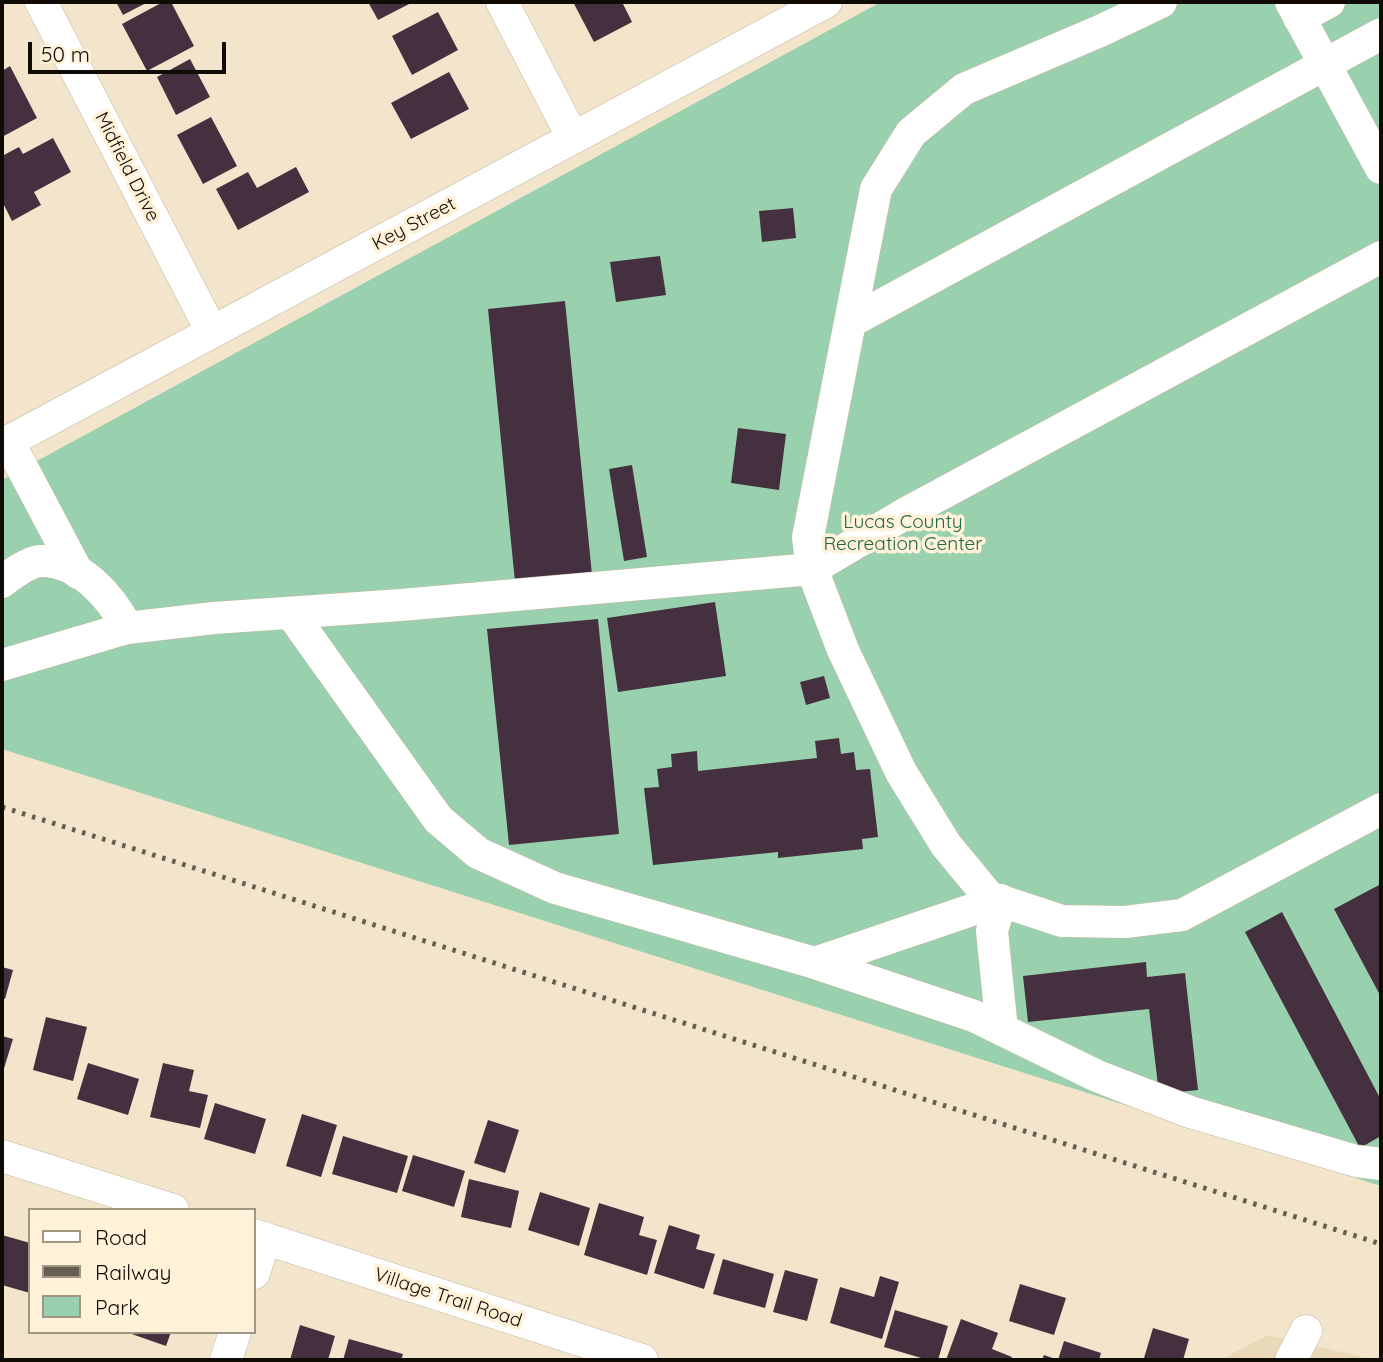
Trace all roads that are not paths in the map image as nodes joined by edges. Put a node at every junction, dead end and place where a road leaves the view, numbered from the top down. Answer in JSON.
{"nodes":[{"id":1,"x":41,"y":2,"type":"edge"},
{"id":2,"x":502,"y":2,"type":"edge"},
{"id":3,"x":826,"y":2,"type":"edge"},
{"id":4,"x":1161,"y":2,"type":"edge"},
{"id":5,"x":1329,"y":2,"type":"edge"},
{"id":6,"x":1295,"y":10,"type":"edge"},
{"id":7,"x":1381,"y":34,"type":"edge"},
{"id":8,"x":1325,"y":64,"type":"junction"},
{"id":9,"x":573,"y":138,"type":"junction"},
{"id":10,"x":1381,"y":168,"type":"edge"},
{"id":11,"x":1381,"y":257,"type":"edge"},
{"id":12,"x":850,"y":321,"type":"junction"},
{"id":13,"x":212,"y":332,"type":"junction"},
{"id":14,"x":5,"y":443,"type":"edge"},
{"id":15,"x":812,"y":569,"type":"junction"},
{"id":16,"x":78,"y":573,"type":"junction"},
{"id":17,"x":2,"y":582,"type":"edge"},
{"id":18,"x":291,"y":613,"type":"junction"},
{"id":19,"x":127,"y":628,"type":"junction"},
{"id":20,"x":2,"y":665,"type":"edge"},
{"id":21,"x":1381,"y":809,"type":"edge"},
{"id":22,"x":1001,"y":901,"type":"junction"},
{"id":23,"x":815,"y":962,"type":"junction"},
{"id":24,"x":1002,"y":1030,"type":"junction"},
{"id":25,"x":2,"y":1156,"type":"edge"},
{"id":26,"x":1381,"y":1164,"type":"edge"},
{"id":27,"x":167,"y":1208,"type":"edge"},
{"id":28,"x":259,"y":1236,"type":"edge"},
{"id":29,"x":256,"y":1258,"type":"edge"},
{"id":30,"x":1306,"y":1331,"type":"dead end"},
{"id":31,"x":234,"y":1334,"type":"edge"},
{"id":32,"x":611,"y":1356,"type":"edge"},
{"id":33,"x":226,"y":1360,"type":"edge"},
{"id":34,"x":642,"y":1360,"type":"edge"},
{"id":35,"x":1291,"y":1360,"type":"edge"}],
"edges":[{"from":1,"to":13,"type":"street","name":"Midfield Drive"},
{"from":2,"to":9,"type":"street"},
{"from":3,"to":9,"type":"street","name":"Key Street"},
{"from":4,"to":12,"type":"street"},
{"from":5,"to":6,"type":"street"},
{"from":6,"to":8,"type":"street"},
{"from":7,"to":8,"type":"street"},
{"from":8,"to":10,"type":"street"},
{"from":8,"to":12,"type":"street"},
{"from":9,"to":13,"type":"street","name":"Key Street"},
{"from":11,"to":15,"type":"street"},
{"from":12,"to":15,"type":"street"},
{"from":13,"to":14,"type":"street","name":"Key Street"},
{"from":14,"to":16,"type":"street"},
{"from":15,"to":18,"type":"street"},
{"from":15,"to":22,"type":"street"},
{"from":16,"to":17,"type":"street"},
{"from":16,"to":19,"type":"street"},
{"from":18,"to":19,"type":"street"},
{"from":18,"to":23,"type":"street"},
{"from":19,"to":20,"type":"street"},
{"from":21,"to":22,"type":"street"},
{"from":22,"to":23,"type":"street"},
{"from":22,"to":24,"type":"street"},
{"from":23,"to":24,"type":"street"},
{"from":24,"to":26,"type":"street"},
{"from":25,"to":27,"type":"street"},
{"from":28,"to":29,"type":"street"},
{"from":28,"to":32,"type":"street","name":"Village Trail Road"},
{"from":30,"to":35,"type":"street"},
{"from":31,"to":33,"type":"street"},
{"from":32,"to":34,"type":"street","name":"Village Trail Road"}]}
